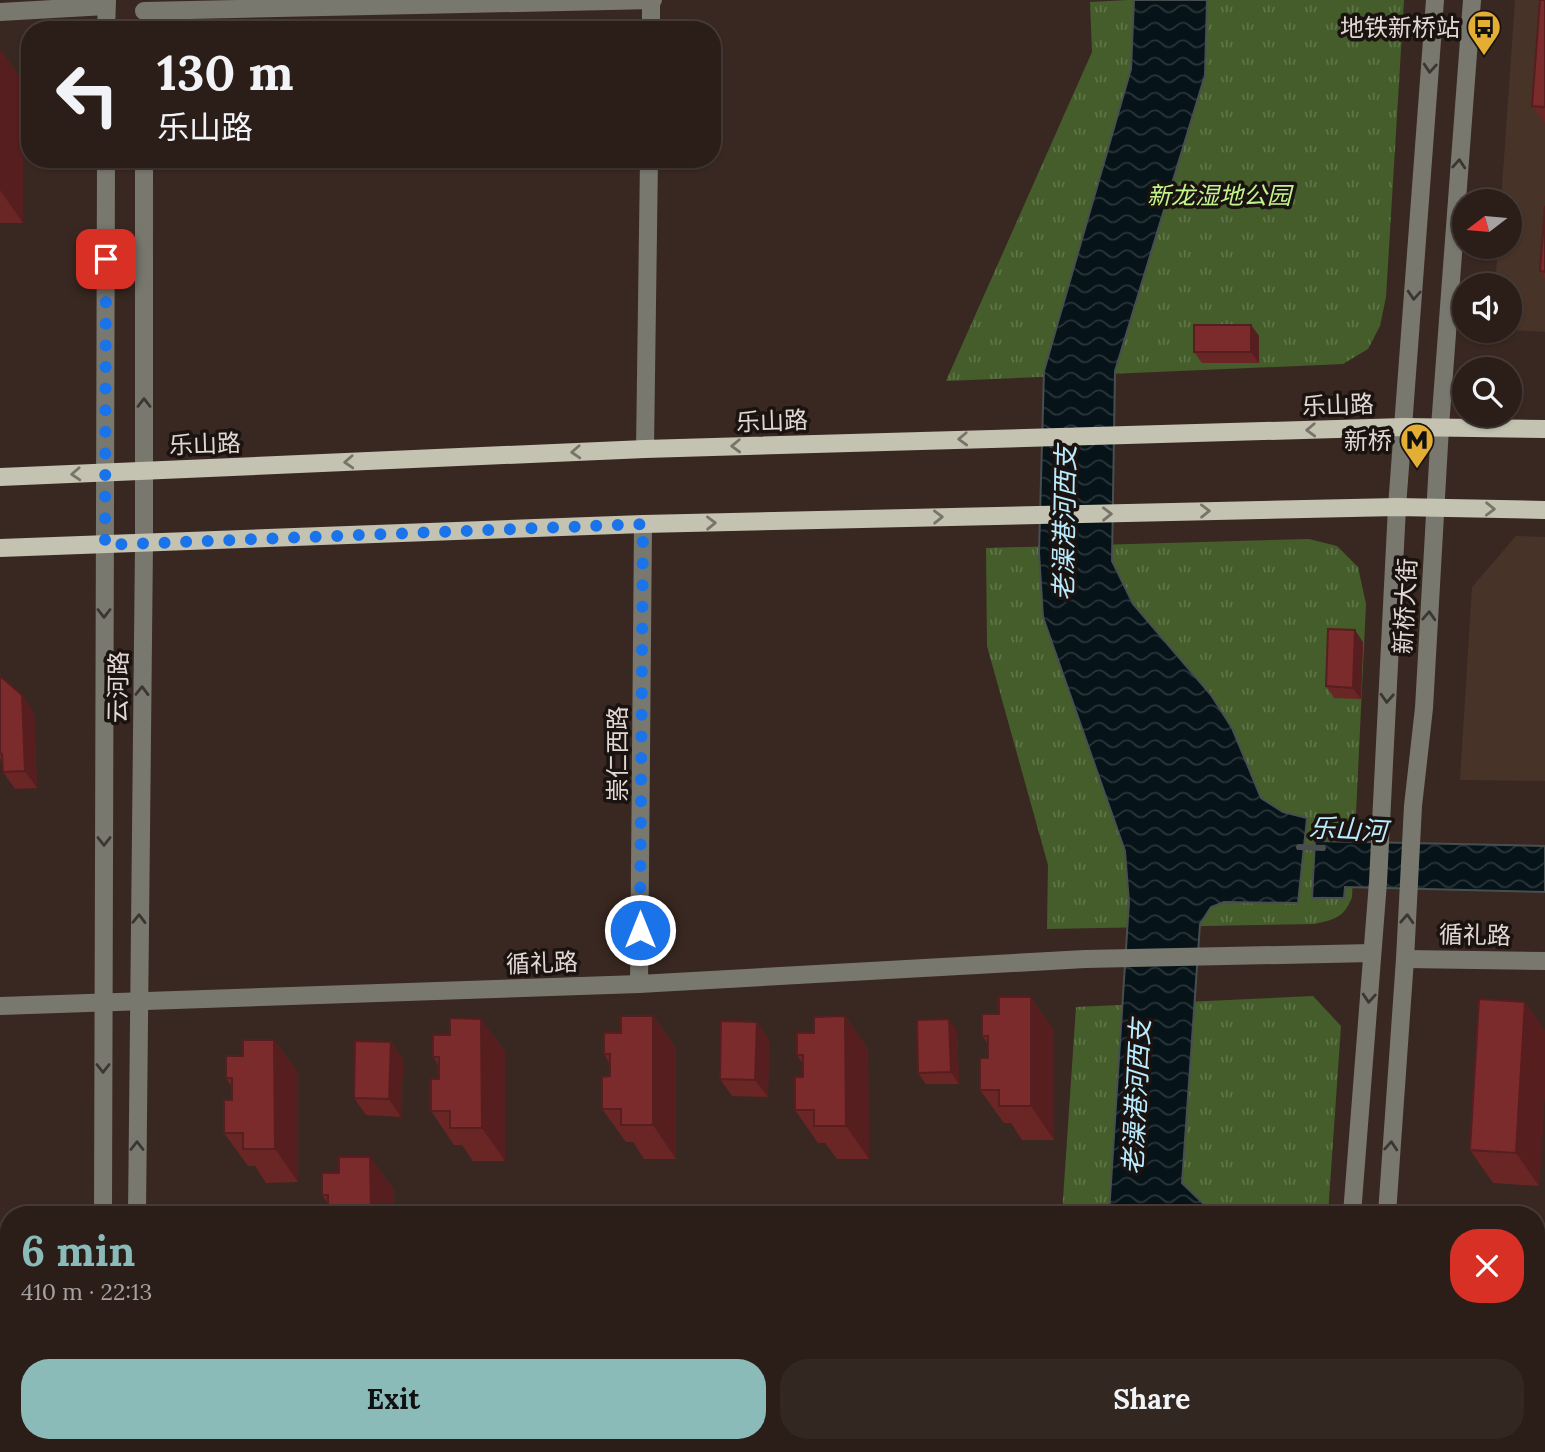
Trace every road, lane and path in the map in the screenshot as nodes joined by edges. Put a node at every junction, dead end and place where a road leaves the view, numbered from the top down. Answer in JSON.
{"nodes":[{"id":1,"x":652,"y":0,"type":"edge"},
{"id":2,"x":1435,"y":0,"type":"edge"},
{"id":3,"x":1472,"y":0,"type":"edge"},
{"id":4,"x":106,"y":3,"type":"edge"},
{"id":5,"x":145,"y":5,"type":"edge"},
{"id":6,"x":0,"y":12,"type":"edge"},
{"id":7,"x":106,"y":21,"type":"edge"},
{"id":8,"x":651,"y":21,"type":"edge"},
{"id":9,"x":106,"y":168,"type":"edge"},
{"id":10,"x":144,"y":168,"type":"edge"},
{"id":11,"x":649,"y":168,"type":"edge"},
{"id":12,"x":1404,"y":427,"type":"junction"},
{"id":13,"x":1440,"y":427,"type":"junction"},
{"id":14,"x":1545,"y":429,"type":"edge"},
{"id":15,"x":645,"y":449,"type":"junction"},
{"id":16,"x":144,"y":471,"type":"junction"},
{"id":17,"x":104,"y":472,"type":"junction"},
{"id":18,"x":0,"y":477,"type":"edge"},
{"id":19,"x":1397,"y":507,"type":"junction"},
{"id":20,"x":1435,"y":508,"type":"junction"},
{"id":21,"x":1545,"y":510,"type":"edge"},
{"id":22,"x":643,"y":524,"type":"junction"},
{"id":23,"x":144,"y":544,"type":"junction"},
{"id":24,"x":105,"y":545,"type":"junction"},
{"id":25,"x":0,"y":548,"type":"edge"},
{"id":26,"x":1372,"y":953,"type":"junction"},
{"id":27,"x":1405,"y":959,"type":"junction"},
{"id":28,"x":1545,"y":961,"type":"edge"},
{"id":29,"x":639,"y":984,"type":"junction"},
{"id":30,"x":103,"y":1002,"type":"junction"},
{"id":31,"x":138,"y":1002,"type":"junction"},
{"id":32,"x":0,"y":1006,"type":"edge"},
{"id":33,"x":103,"y":1206,"type":"edge"},
{"id":34,"x":137,"y":1206,"type":"edge"},
{"id":35,"x":1353,"y":1206,"type":"edge"},
{"id":36,"x":1388,"y":1206,"type":"edge"}],
"edges":[{"from":1,"to":5,"type":"street"},
{"from":1,"to":8,"type":"street"},
{"from":2,"to":12,"type":"street","name":"新桥大街","one_way":true},
{"from":13,"to":3,"type":"street","name":"新桥大街","one_way":true},
{"from":4,"to":6,"type":"street"},
{"from":4,"to":7,"type":"street"},
{"from":9,"to":17,"type":"street","name":"云河路"},
{"from":16,"to":10,"type":"street","name":"云河路","one_way":true},
{"from":11,"to":15,"type":"street"},
{"from":12,"to":13,"type":"main road","name":"乐山路"},
{"from":12,"to":15,"type":"main road","name":"乐山路","one_way":true},
{"from":12,"to":19,"type":"street","name":"新桥大街"},
{"from":13,"to":14,"type":"main road","name":"乐山路"},
{"from":13,"to":20,"type":"street","name":"新桥大街"},
{"from":15,"to":16,"type":"main road","name":"乐山路","one_way":true},
{"from":16,"to":17,"type":"main road","name":"乐山路"},
{"from":16,"to":23,"type":"street","name":"云河路"},
{"from":17,"to":18,"type":"main road","name":"乐山路","one_way":true},
{"from":17,"to":24,"type":"street","name":"云河路"},
{"from":19,"to":20,"type":"main road"},
{"from":22,"to":19,"type":"main road","one_way":true},
{"from":19,"to":26,"type":"street","name":"新桥大街","one_way":true},
{"from":20,"to":21,"type":"main road","one_way":true},
{"from":27,"to":20,"type":"street","name":"新桥大街","one_way":true},
{"from":22,"to":23,"type":"main road"},
{"from":22,"to":29,"type":"street","name":"崇仁西路"},
{"from":23,"to":24,"type":"main road"},
{"from":31,"to":23,"type":"street","name":"云河路","one_way":true},
{"from":24,"to":25,"type":"main road"},
{"from":24,"to":30,"type":"street","name":"云河路","one_way":true},
{"from":26,"to":29,"type":"street","name":"循礼路"},
{"from":26,"to":35,"type":"street","name":"新桥大街","one_way":true},
{"from":27,"to":28,"type":"street","name":"循礼路"},
{"from":36,"to":27,"type":"street","name":"新桥大街","one_way":true},
{"from":29,"to":31,"type":"street","name":"循礼路"},
{"from":30,"to":31,"type":"street","name":"循礼路"},
{"from":30,"to":32,"type":"street","name":"循礼路"},
{"from":30,"to":33,"type":"street","name":"云河路","one_way":true},
{"from":34,"to":31,"type":"street","name":"云河路","one_way":true}]}
